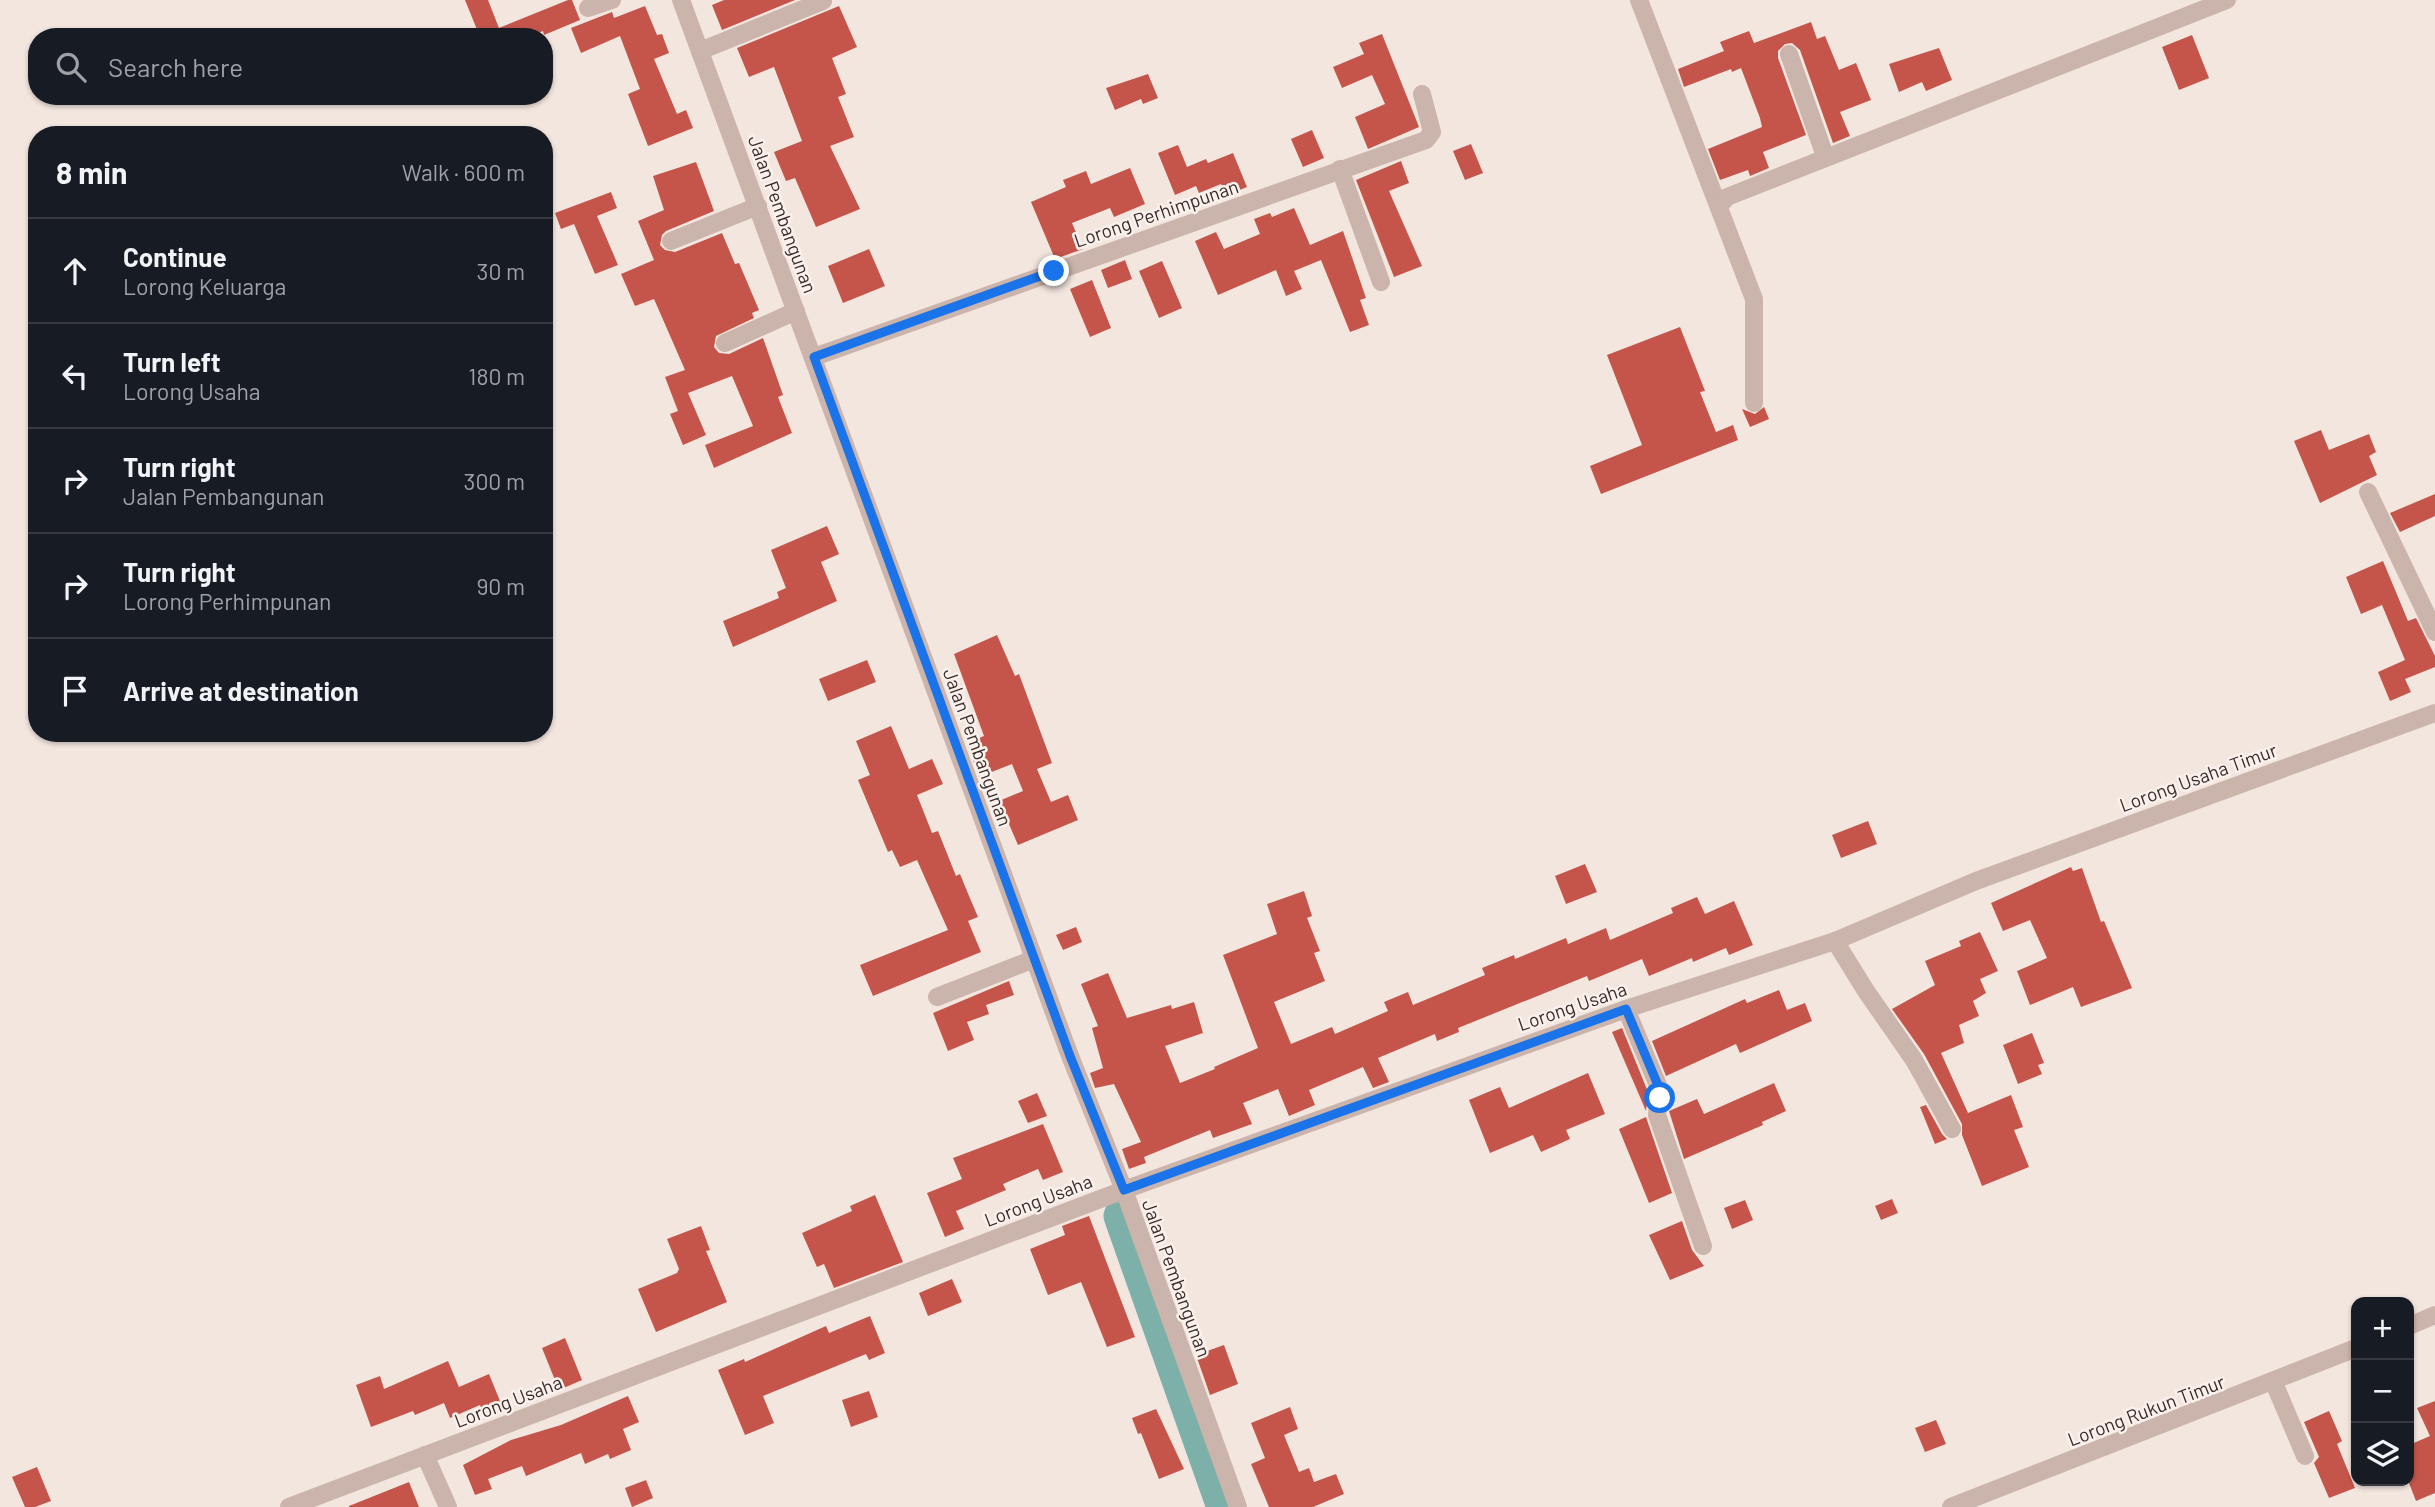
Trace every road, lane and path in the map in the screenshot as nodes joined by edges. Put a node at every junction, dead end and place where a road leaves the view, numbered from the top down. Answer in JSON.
{"nodes":[{"id":1,"x":612,"y":0,"type":"edge"},
{"id":2,"x":681,"y":0,"type":"edge"},
{"id":3,"x":1639,"y":0,"type":"edge"},
{"id":4,"x":2227,"y":0,"type":"edge"},
{"id":5,"x":823,"y":1,"type":"edge"},
{"id":6,"x":588,"y":8,"type":"dead end"},
{"id":7,"x":699,"y":51,"type":"junction"},
{"id":8,"x":1789,"y":54,"type":"dead end"},
{"id":9,"x":1422,"y":94,"type":"dead end"},
{"id":10,"x":1825,"y":156,"type":"junction"},
{"id":11,"x":1340,"y":169,"type":"junction"},
{"id":12,"x":1720,"y":205,"type":"junction"},
{"id":13,"x":758,"y":206,"type":"junction"},
{"id":14,"x":671,"y":241,"type":"dead end"},
{"id":15,"x":1381,"y":282,"type":"dead end"},
{"id":16,"x":796,"y":311,"type":"junction"},
{"id":17,"x":725,"y":343,"type":"dead end"},
{"id":18,"x":814,"y":357,"type":"junction"},
{"id":19,"x":1754,"y":402,"type":"dead end"},
{"id":20,"x":2368,"y":492,"type":"dead end"},
{"id":21,"x":2435,"y":632,"type":"edge"},
{"id":22,"x":2435,"y":713,"type":"edge"},
{"id":23,"x":1970,"y":883,"type":"joint"},
{"id":24,"x":1835,"y":941,"type":"junction"},
{"id":25,"x":1034,"y":959,"type":"junction"},
{"id":26,"x":937,"y":996,"type":"dead end"},
{"id":27,"x":1626,"y":1009,"type":"junction"},
{"id":28,"x":1952,"y":1129,"type":"dead end"},
{"id":29,"x":1124,"y":1190,"type":"junction"},
{"id":30,"x":1703,"y":1246,"type":"dead end"},
{"id":31,"x":2435,"y":1315,"type":"edge"},
{"id":32,"x":2414,"y":1324,"type":"edge"},
{"id":33,"x":2351,"y":1350,"type":"edge"},
{"id":34,"x":2274,"y":1383,"type":"junction"},
{"id":35,"x":425,"y":1455,"type":"junction"},
{"id":36,"x":2305,"y":1456,"type":"dead end"},
{"id":37,"x":289,"y":1507,"type":"edge"},
{"id":38,"x":448,"y":1507,"type":"edge"},
{"id":39,"x":1238,"y":1507,"type":"edge"},
{"id":40,"x":1951,"y":1507,"type":"edge"}],
"edges":[{"from":1,"to":6,"type":"street"},
{"from":2,"to":7,"type":"street","name":"Jalan Pembangunan"},
{"from":3,"to":12,"type":"street"},
{"from":4,"to":10,"type":"street"},
{"from":5,"to":7,"type":"street"},
{"from":7,"to":13,"type":"street","name":"Jalan Pembangunan"},
{"from":8,"to":10,"type":"street"},
{"from":9,"to":11,"type":"street","name":"Lorong Perhimpunan"},
{"from":10,"to":12,"type":"street"},
{"from":11,"to":15,"type":"street"},
{"from":11,"to":18,"type":"street","name":"Lorong Perhimpunan"},
{"from":12,"to":19,"type":"street"},
{"from":13,"to":14,"type":"street"},
{"from":13,"to":16,"type":"street","name":"Jalan Pembangunan"},
{"from":16,"to":17,"type":"street"},
{"from":16,"to":18,"type":"street","name":"Jalan Pembangunan"},
{"from":18,"to":25,"type":"street","name":"Jalan Pembangunan"},
{"from":20,"to":21,"type":"street"},
{"from":22,"to":23,"type":"street","name":"Lorong Usaha Timur"},
{"from":23,"to":24,"type":"street","name":"Lorong Usaha"},
{"from":24,"to":27,"type":"street","name":"Lorong Usaha"},
{"from":24,"to":28,"type":"street"},
{"from":25,"to":26,"type":"street"},
{"from":25,"to":29,"type":"street","name":"Jalan Pembangunan"},
{"from":27,"to":29,"type":"street","name":"Lorong Usaha"},
{"from":27,"to":30,"type":"street"},
{"from":29,"to":35,"type":"street","name":"Lorong Usaha"},
{"from":29,"to":39,"type":"street","name":"Jalan Pembangunan"},
{"from":31,"to":32,"type":"street"},
{"from":33,"to":34,"type":"street","name":"Lorong Rukun Timur"},
{"from":34,"to":36,"type":"street"},
{"from":34,"to":40,"type":"street","name":"Lorong Rukun Timur"},
{"from":35,"to":37,"type":"street","name":"Lorong Usaha"},
{"from":35,"to":38,"type":"street"}]}
